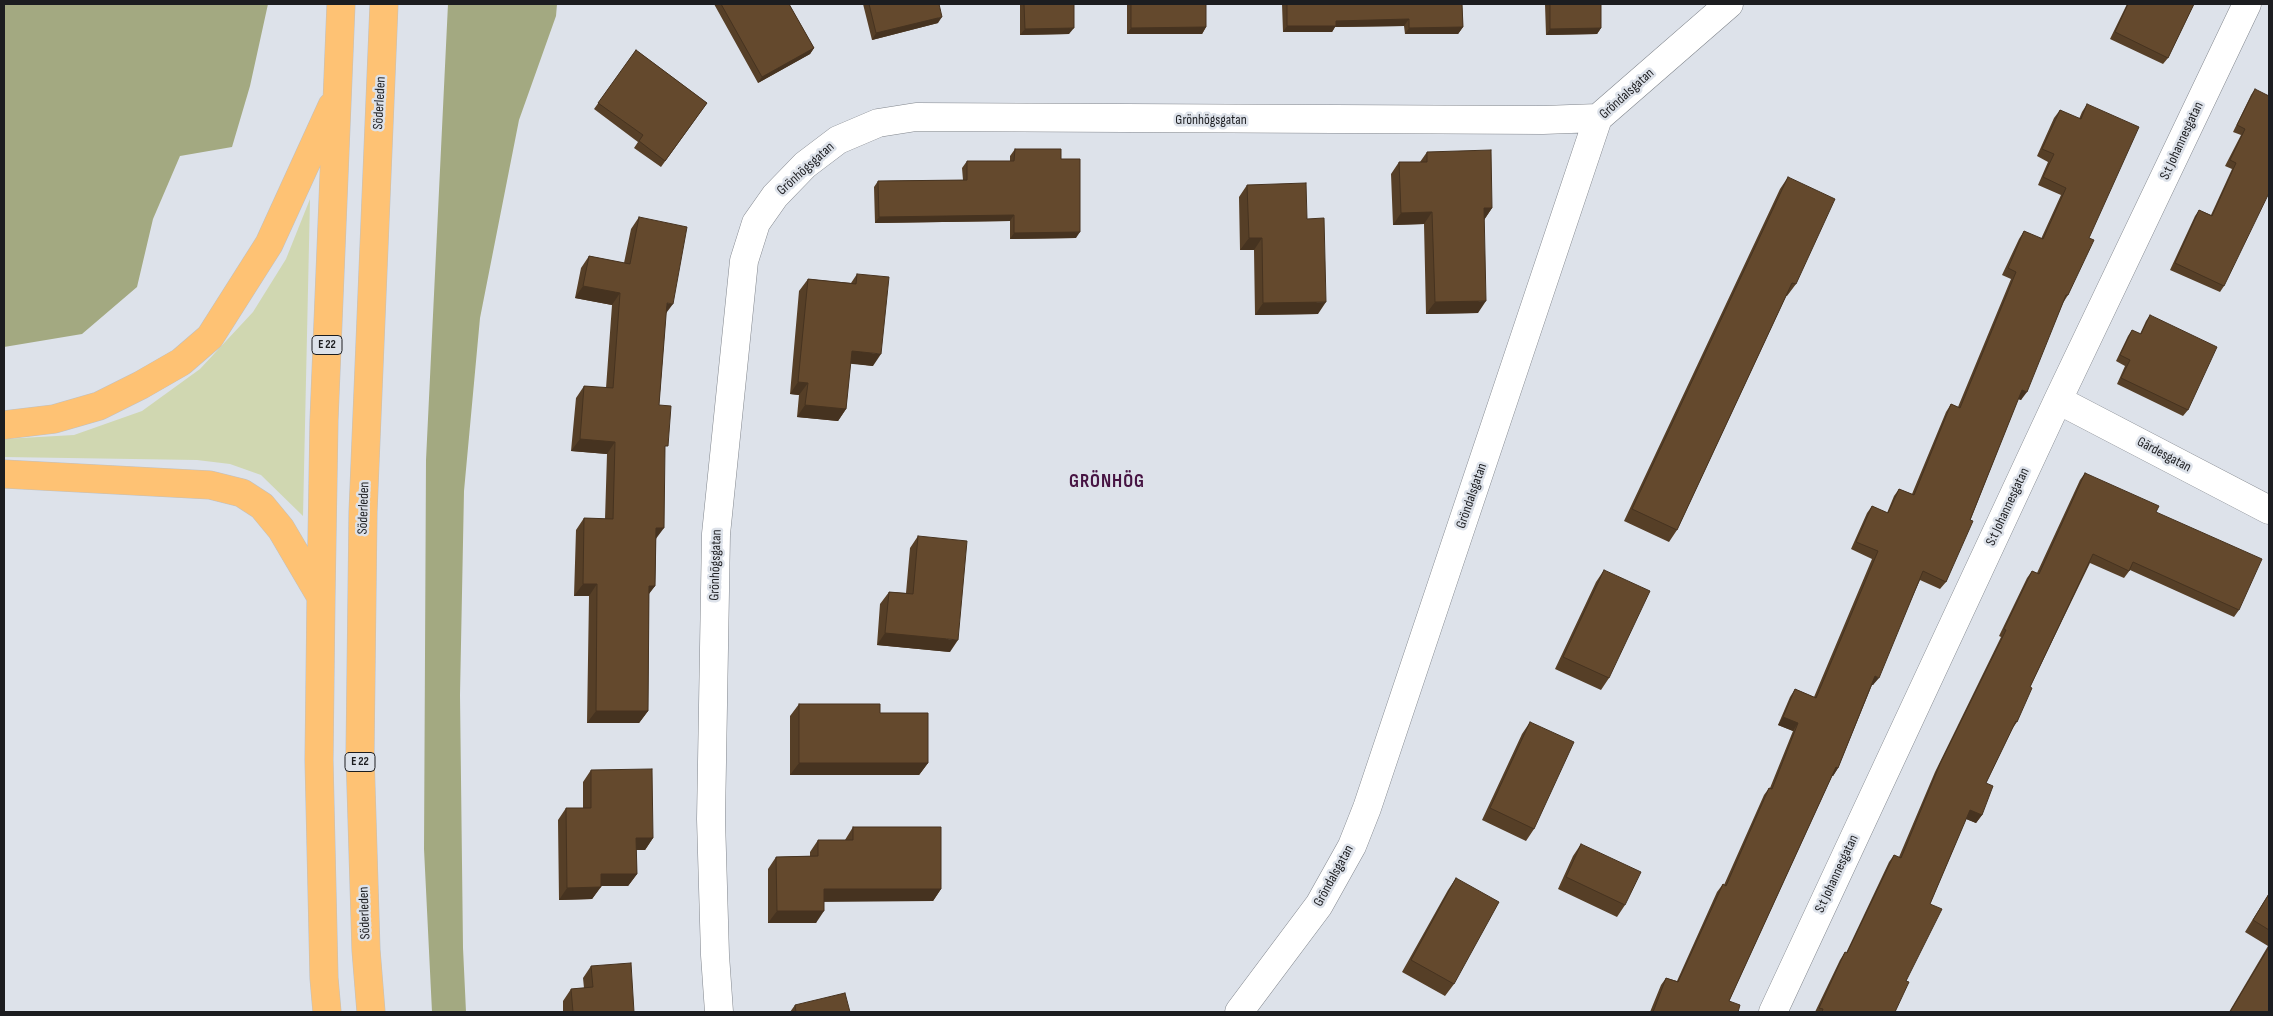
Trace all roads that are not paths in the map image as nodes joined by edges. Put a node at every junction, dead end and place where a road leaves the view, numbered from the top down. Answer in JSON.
{"nodes":[{"id":1,"x":341,"y":4,"type":"edge"},
{"id":2,"x":384,"y":4,"type":"edge"},
{"id":3,"x":1729,"y":4,"type":"edge"},
{"id":4,"x":2247,"y":4,"type":"edge"},
{"id":5,"x":338,"y":93,"type":"junction"},
{"id":6,"x":1598,"y":118,"type":"junction"},
{"id":7,"x":2058,"y":400,"type":"junction"},
{"id":8,"x":4,"y":425,"type":"edge"},
{"id":9,"x":4,"y":474,"type":"edge"},
{"id":10,"x":2269,"y":510,"type":"edge"},
{"id":11,"x":321,"y":597,"type":"junction"},
{"id":12,"x":326,"y":1012,"type":"edge"},
{"id":13,"x":371,"y":1012,"type":"edge"},
{"id":14,"x":719,"y":1012,"type":"edge"},
{"id":15,"x":1240,"y":1012,"type":"edge"},
{"id":16,"x":1773,"y":1012,"type":"edge"}],
"edges":[{"from":1,"to":5,"type":"highway","number":"E 22"},
{"from":2,"to":13,"type":"highway","name":"Söderleden","number":"E 22"},
{"from":3,"to":6,"type":"street","name":"Gröndalsgatan"},
{"from":4,"to":7,"type":"street","name":"S:t Johannesgatan"},
{"from":5,"to":8,"type":"highway"},
{"from":5,"to":11,"type":"highway","number":"E 22"},
{"from":6,"to":14,"type":"street","name":"Grönhögsgatan"},
{"from":6,"to":15,"type":"street","name":"Gröndalsgatan"},
{"from":7,"to":10,"type":"street","name":"Gärdesgatan"},
{"from":7,"to":16,"type":"street","name":"S:t Johannesgatan"},
{"from":9,"to":11,"type":"highway"},
{"from":11,"to":12,"type":"highway","number":"E 22"}]}
